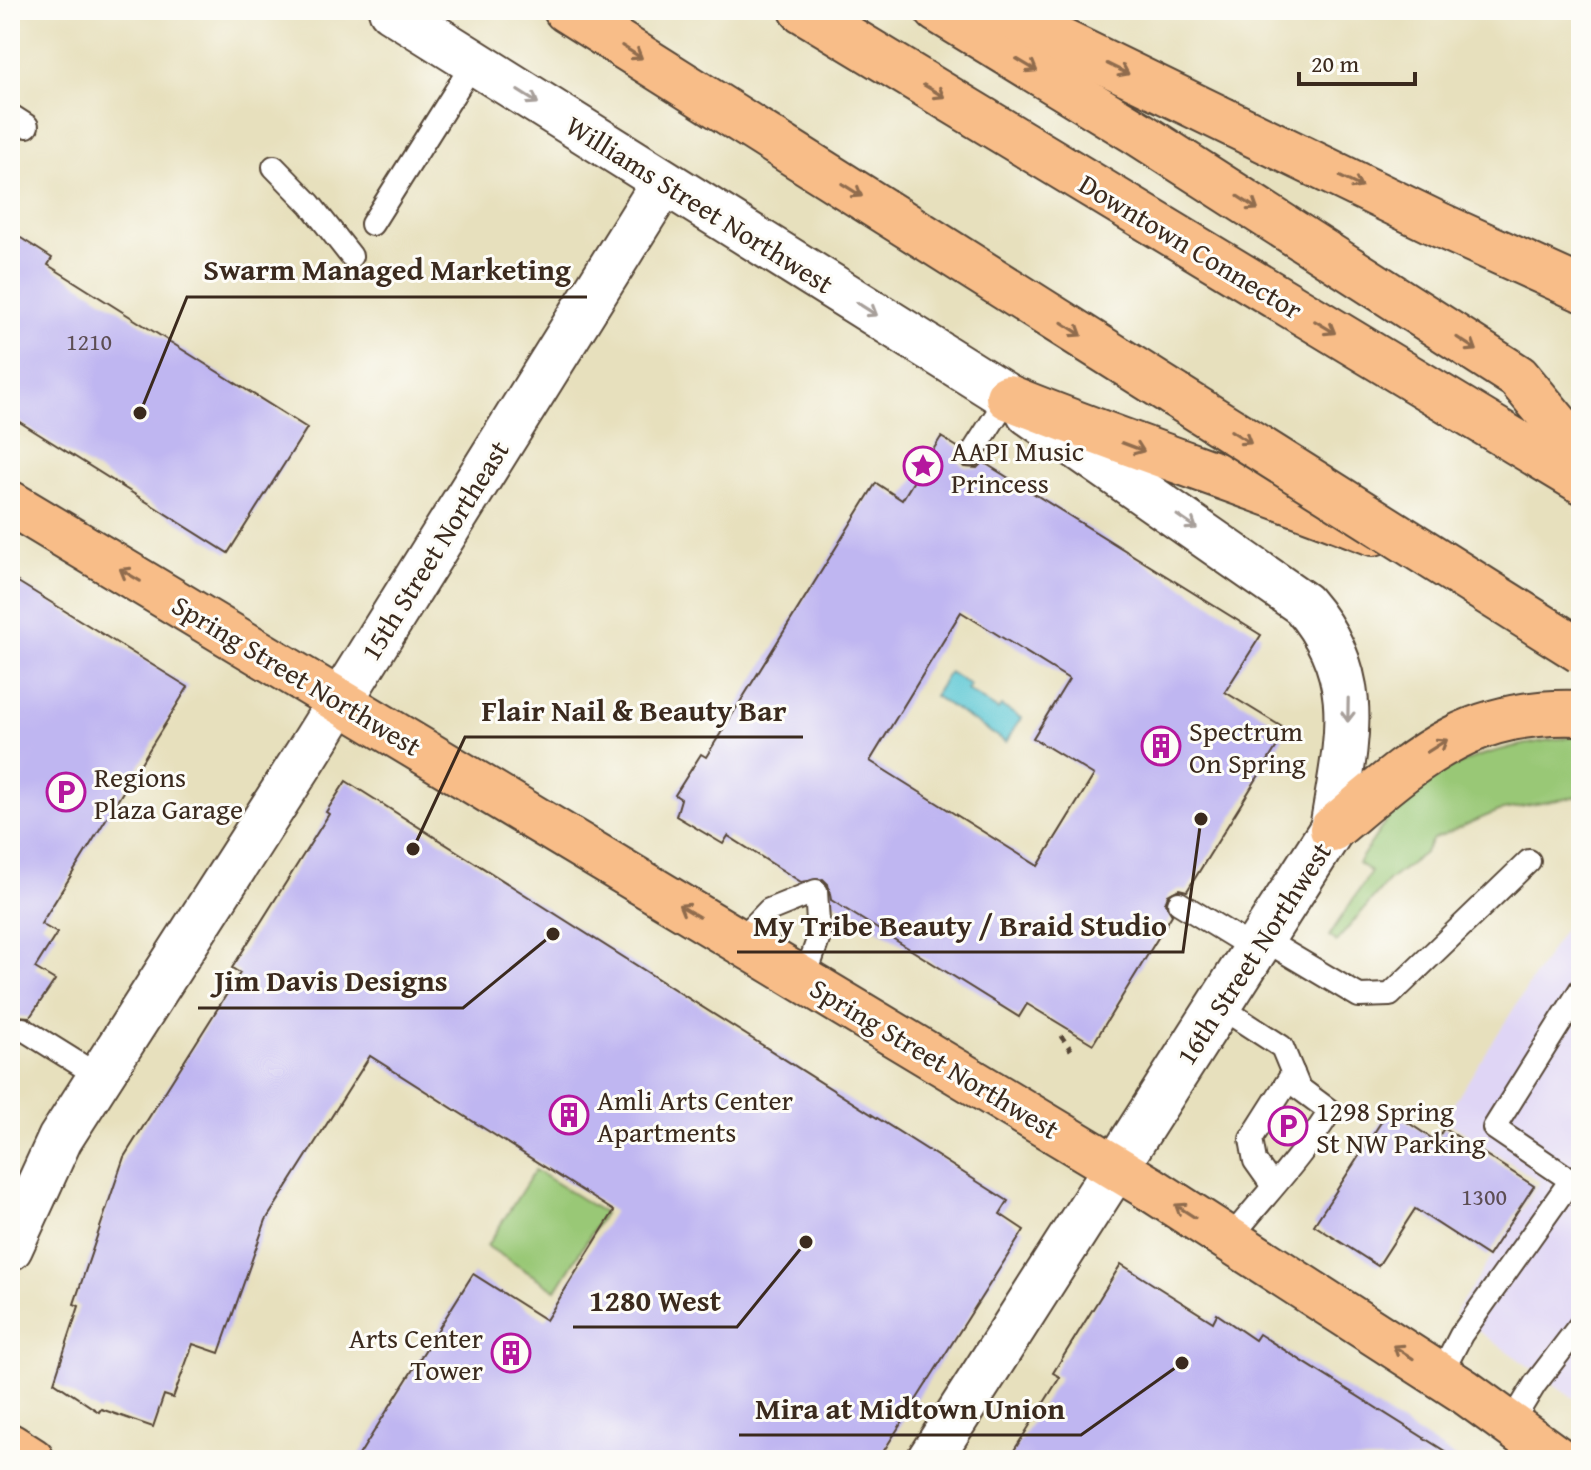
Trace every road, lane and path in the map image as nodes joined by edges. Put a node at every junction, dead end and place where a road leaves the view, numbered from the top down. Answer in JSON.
{"nodes":[{"id":1,"x":391,"y":10,"type":"edge"},
{"id":2,"x":566,"y":10,"type":"edge"},
{"id":3,"x":802,"y":10,"type":"edge"},
{"id":4,"x":937,"y":10,"type":"edge"},
{"id":5,"x":997,"y":10,"type":"edge"},
{"id":6,"x":474,"y":62,"type":"junction"},
{"id":7,"x":274,"y":167,"type":"dead end"},
{"id":8,"x":664,"y":182,"type":"junction"},
{"id":9,"x":372,"y":224,"type":"dead end"},
{"id":10,"x":351,"y":256,"type":"dead end"},
{"id":11,"x":1581,"y":289,"type":"edge"},
{"id":12,"x":1008,"y":397,"type":"junction"},
{"id":13,"x":1581,"y":453,"type":"edge"},
{"id":14,"x":971,"y":455,"type":"dead end"},
{"id":15,"x":1581,"y":481,"type":"edge"},
{"id":16,"x":10,"y":503,"type":"edge"},
{"id":17,"x":1581,"y":640,"type":"edge"},
{"id":18,"x":1581,"y":651,"type":"edge"},
{"id":19,"x":340,"y":701,"type":"junction"},
{"id":20,"x":1581,"y":713,"type":"edge"},
{"id":21,"x":1332,"y":829,"type":"junction"},
{"id":22,"x":1529,"y":861,"type":"dead end"},
{"id":23,"x":1179,"y":903,"type":"dead end"},
{"id":24,"x":739,"y":941,"type":"junction"},
{"id":25,"x":1260,"y":944,"type":"junction"},
{"id":26,"x":804,"y":980,"type":"junction"},
{"id":27,"x":1581,"y":989,"type":"edge"},
{"id":28,"x":1219,"y":1006,"type":"junction"},
{"id":29,"x":23,"y":1029,"type":"dead end"},
{"id":30,"x":1061,"y":1036,"type":"dead end"},
{"id":31,"x":1071,"y":1050,"type":"dead end"},
{"id":32,"x":1293,"y":1073,"type":"junction"},
{"id":33,"x":100,"y":1077,"type":"junction"},
{"id":34,"x":1115,"y":1167,"type":"junction"},
{"id":35,"x":1576,"y":1184,"type":"edge"},
{"id":36,"x":1272,"y":1185,"type":"junction"},
{"id":37,"x":1229,"y":1240,"type":"junction"},
{"id":38,"x":10,"y":1248,"type":"edge"},
{"id":39,"x":1581,"y":1324,"type":"edge"},
{"id":40,"x":1440,"y":1376,"type":"junction"},
{"id":41,"x":1510,"y":1425,"type":"junction"},
{"id":42,"x":10,"y":1446,"type":"edge"},
{"id":43,"x":32,"y":1460,"type":"edge"},
{"id":44,"x":929,"y":1460,"type":"edge"},
{"id":45,"x":1559,"y":1460,"type":"edge"}],
"edges":[{"from":1,"to":6,"type":"street","name":"Williams Street Northwest"},
{"from":2,"to":18,"type":"main road","one_way":true,"bridge":true},
{"from":3,"to":15,"type":"main road","name":"Downtown Connector","one_way":true},
{"from":4,"to":13,"type":"main road","one_way":true},
{"from":5,"to":11,"type":"main road","one_way":true},
{"from":6,"to":8,"type":"street","name":"Williams Street Northwest","one_way":true},
{"from":6,"to":9,"type":"lane"},
{"from":7,"to":10,"type":"lane"},
{"from":8,"to":12,"type":"street","name":"Williams Street Northwest","one_way":true},
{"from":8,"to":19,"type":"street","name":"15th Street Northeast"},
{"from":12,"to":14,"type":"lane"},
{"from":12,"to":17,"type":"main road","one_way":true},
{"from":12,"to":21,"type":"street","name":"16th Street Northwest","one_way":true},
{"from":19,"to":16,"type":"main road","name":"Spring Street Northwest","one_way":true},
{"from":24,"to":19,"type":"main road","name":"Spring Street Northwest","one_way":true},
{"from":19,"to":33,"type":"street","name":"15th Street Northeast"},
{"from":21,"to":20,"type":"main road","one_way":true},
{"from":21,"to":25,"type":"street","name":"16th Street Northwest"},
{"from":22,"to":25,"type":"lane"},
{"from":23,"to":25,"type":"lane"},
{"from":24,"to":26,"type":"main road","name":"Spring Street Northwest"},
{"from":24,"to":26,"type":"lane"},
{"from":25,"to":28,"type":"street","name":"16th Street Northwest"},
{"from":26,"to":34,"type":"main road","name":"Spring Street Northwest"},
{"from":27,"to":35,"type":"lane"},
{"from":28,"to":32,"type":"lane"},
{"from":28,"to":34,"type":"street","name":"16th Street Northwest"},
{"from":29,"to":33,"type":"lane"},
{"from":30,"to":31,"type":"path"},
{"from":32,"to":36,"type":"lane"},
{"from":32,"to":36,"type":"lane"},
{"from":33,"to":38,"type":"street","name":"15th Street Northeast"},
{"from":37,"to":34,"type":"main road","name":"Spring Street Northwest","one_way":true},
{"from":34,"to":44,"type":"street","name":"16th Street Northwest"},
{"from":35,"to":40,"type":"lane"},
{"from":36,"to":37,"type":"lane"},
{"from":40,"to":37,"type":"main road","name":"Spring Street Northwest","one_way":true},
{"from":39,"to":41,"type":"lane"},
{"from":40,"to":41,"type":"main road","name":"Spring Street Northwest"},
{"from":41,"to":45,"type":"main road","name":"Spring Street Northwest"},
{"from":42,"to":43,"type":"main road"}]}
